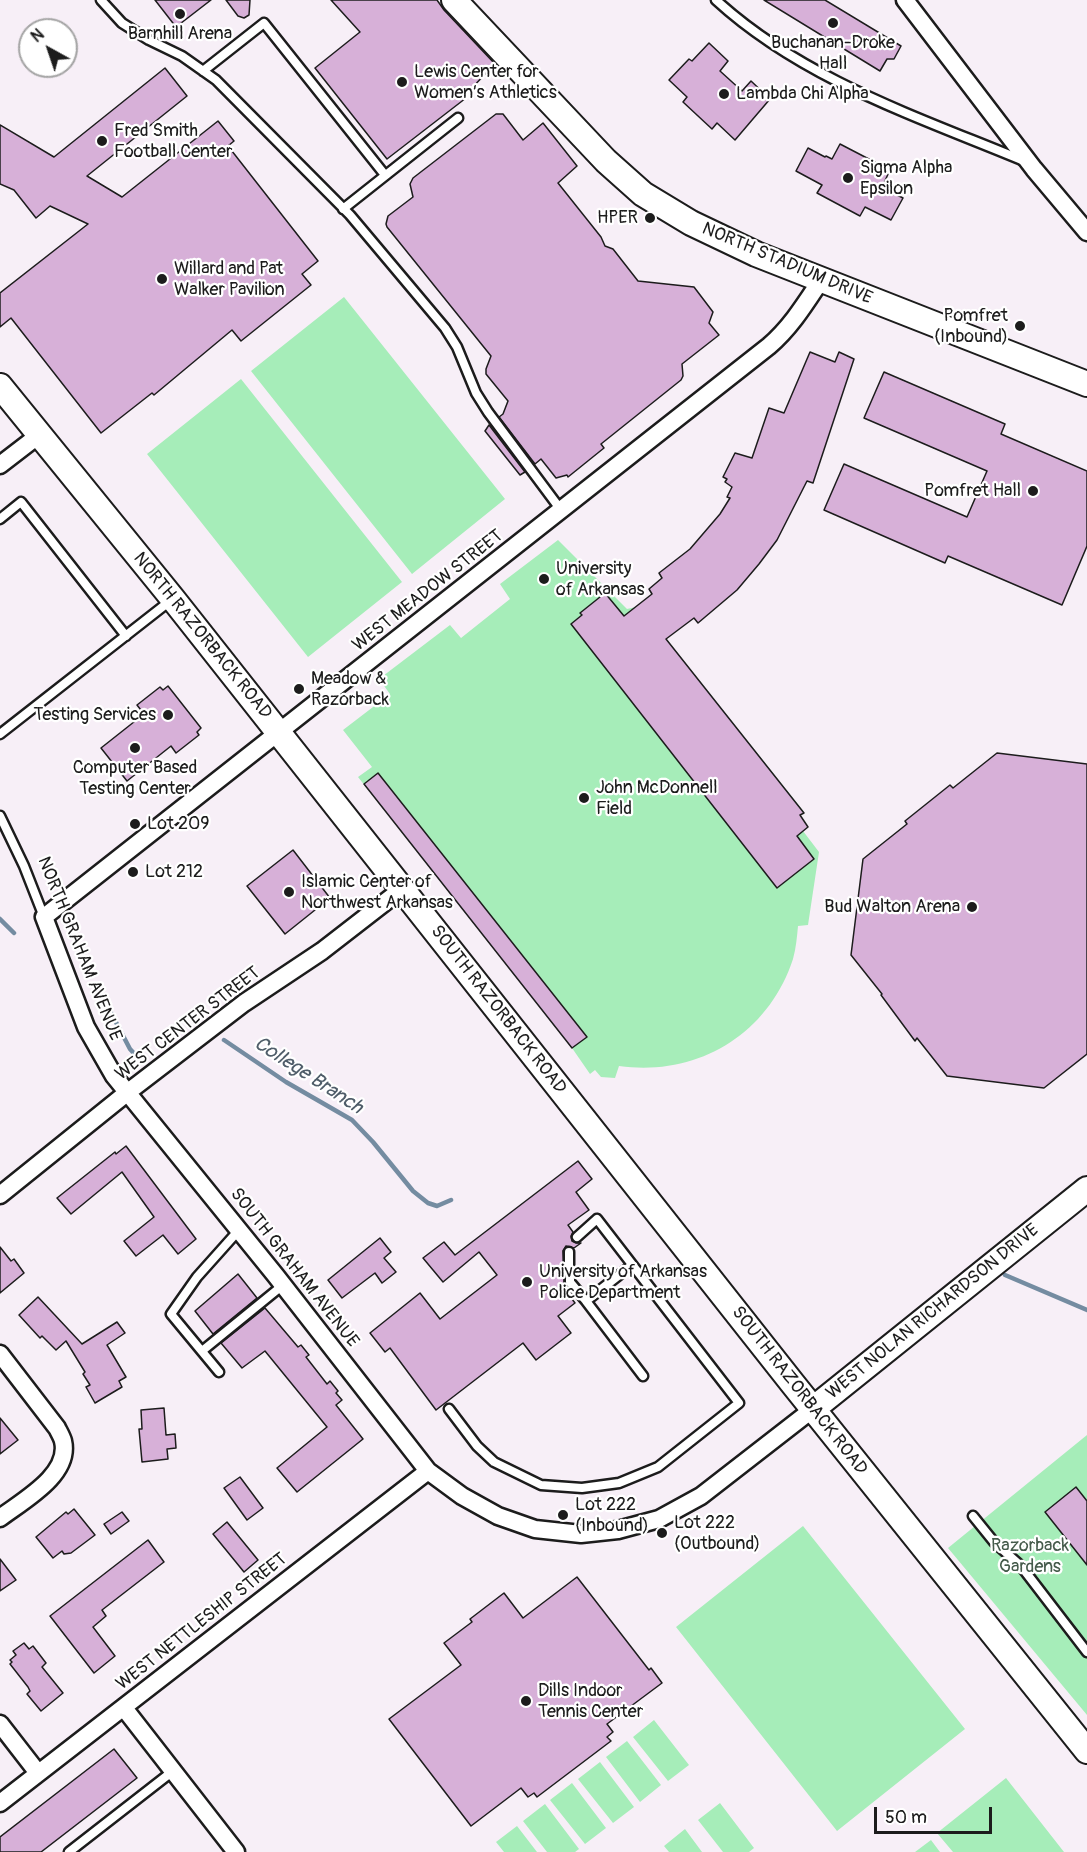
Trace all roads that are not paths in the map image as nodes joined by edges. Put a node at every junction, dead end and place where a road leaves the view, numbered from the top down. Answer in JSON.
{"nodes":[{"id":1,"x":101,"y":0,"type":"edge"},
{"id":2,"x":454,"y":0,"type":"edge"},
{"id":3,"x":716,"y":0,"type":"edge"},
{"id":4,"x":905,"y":0,"type":"edge"},
{"id":5,"x":204,"y":71,"type":"junction"},
{"id":6,"x":458,"y":118,"type":"dead end"},
{"id":7,"x":1030,"y":164,"type":"junction"},
{"id":8,"x":385,"y":175,"type":"junction"},
{"id":9,"x":344,"y":208,"type":"junction"},
{"id":10,"x":1087,"y":232,"type":"edge"},
{"id":11,"x":821,"y":280,"type":"junction"},
{"id":12,"x":1087,"y":384,"type":"edge"},
{"id":13,"x":0,"y":386,"type":"edge"},
{"id":14,"x":39,"y":435,"type":"junction"},
{"id":15,"x":0,"y":465,"type":"edge"},
{"id":16,"x":561,"y":510,"type":"junction"},
{"id":17,"x":0,"y":519,"type":"edge"},
{"id":18,"x":173,"y":599,"type":"junction"},
{"id":19,"x":126,"y":636,"type":"junction"},
{"id":20,"x":279,"y":733,"type":"junction"},
{"id":21,"x":0,"y":734,"type":"edge"},
{"id":22,"x":0,"y":816,"type":"edge"},
{"id":23,"x":402,"y":889,"type":"junction"},
{"id":24,"x":44,"y":917,"type":"junction"},
{"id":25,"x":128,"y":1092,"type":"junction"},
{"id":26,"x":1087,"y":1189,"type":"edge"},
{"id":27,"x":0,"y":1195,"type":"edge"},
{"id":28,"x":239,"y":1230,"type":"junction"},
{"id":29,"x":577,"y":1237,"type":"dead end"},
{"id":30,"x":569,"y":1252,"type":"dead end"},
{"id":31,"x":569,"y":1265,"type":"dead end"},
{"id":32,"x":632,"y":1265,"type":"junction"},
{"id":33,"x":570,"y":1279,"type":"dead end"},
{"id":34,"x":283,"y":1285,"type":"junction"},
{"id":35,"x":586,"y":1301,"type":"junction"},
{"id":36,"x":202,"y":1351,"type":"junction"},
{"id":37,"x":0,"y":1354,"type":"edge"},
{"id":38,"x":219,"y":1372,"type":"dead end"},
{"id":39,"x":643,"y":1376,"type":"dead end"},
{"id":40,"x":449,"y":1409,"type":"dead end"},
{"id":41,"x":813,"y":1409,"type":"junction"},
{"id":42,"x":428,"y":1471,"type":"junction"},
{"id":43,"x":973,"y":1516,"type":"dead end"},
{"id":44,"x":0,"y":1518,"type":"edge"},
{"id":45,"x":1087,"y":1652,"type":"edge"},
{"id":46,"x":124,"y":1708,"type":"junction"},
{"id":47,"x":0,"y":1724,"type":"edge"},
{"id":48,"x":1087,"y":1751,"type":"edge"},
{"id":49,"x":173,"y":1771,"type":"junction"},
{"id":50,"x":38,"y":1773,"type":"junction"},
{"id":51,"x":0,"y":1803,"type":"edge"},
{"id":52,"x":69,"y":1852,"type":"edge"},
{"id":53,"x":236,"y":1852,"type":"edge"}],
"edges":[{"from":1,"to":5,"type":"lane"},
{"from":2,"to":11,"type":"main road","name":"NORTH STADIUM DRIVE"},
{"from":3,"to":7,"type":"lane"},
{"from":4,"to":7,"type":"street"},
{"from":5,"to":8,"type":"lane"},
{"from":5,"to":9,"type":"lane"},
{"from":6,"to":8,"type":"lane"},
{"from":7,"to":10,"type":"street"},
{"from":8,"to":9,"type":"lane"},
{"from":9,"to":16,"type":"lane"},
{"from":11,"to":12,"type":"main road","name":"NORTH STADIUM DRIVE"},
{"from":11,"to":16,"type":"street","name":"WEST MEADOW STREET"},
{"from":13,"to":14,"type":"main road","name":"NORTH RAZORBACK ROAD"},
{"from":14,"to":15,"type":"street"},
{"from":14,"to":18,"type":"main road","name":"NORTH RAZORBACK ROAD"},
{"from":16,"to":20,"type":"street","name":"WEST MEADOW STREET"},
{"from":17,"to":19,"type":"lane"},
{"from":18,"to":19,"type":"lane"},
{"from":18,"to":20,"type":"main road","name":"NORTH RAZORBACK ROAD"},
{"from":19,"to":21,"type":"lane"},
{"from":20,"to":23,"type":"main road","name":"NORTH RAZORBACK ROAD"},
{"from":20,"to":24,"type":"street","name":"WEST MEADOW STREET"},
{"from":22,"to":24,"type":"lane","name":"NORTH GRAHAM AVENUE"},
{"from":23,"to":25,"type":"street","name":"WEST CENTER STREET"},
{"from":23,"to":41,"type":"main road","name":"SOUTH RAZORBACK ROAD"},
{"from":24,"to":25,"type":"street","name":"NORTH GRAHAM AVENUE"},
{"from":25,"to":27,"type":"street","name":"WEST CENTER STREET"},
{"from":25,"to":28,"type":"street","name":"SOUTH GRAHAM AVENUE"},
{"from":26,"to":41,"type":"main road","name":"WEST NOLAN RICHARDSON DRIVE"},
{"from":28,"to":34,"type":"street","name":"SOUTH GRAHAM AVENUE"},
{"from":28,"to":36,"type":"lane"},
{"from":29,"to":32,"type":"lane"},
{"from":30,"to":31,"type":"lane"},
{"from":32,"to":35,"type":"lane"},
{"from":32,"to":40,"type":"lane"},
{"from":33,"to":35,"type":"lane"},
{"from":34,"to":36,"type":"lane"},
{"from":34,"to":42,"type":"street","name":"SOUTH GRAHAM AVENUE"},
{"from":35,"to":39,"type":"lane"},
{"from":36,"to":38,"type":"lane"},
{"from":37,"to":44,"type":"street"},
{"from":41,"to":42,"type":"street","name":"WEST NOLAN RICHARDSON DRIVE"},
{"from":41,"to":48,"type":"main road","name":"SOUTH RAZORBACK ROAD"},
{"from":42,"to":46,"type":"street","name":"WEST NETTLESHIP STREET"},
{"from":43,"to":45,"type":"lane"},
{"from":46,"to":49,"type":"street"},
{"from":46,"to":50,"type":"street","name":"WEST NETTLESHIP STREET"},
{"from":47,"to":50,"type":"street"},
{"from":49,"to":52,"type":"lane"},
{"from":49,"to":53,"type":"street"},
{"from":50,"to":51,"type":"street","name":"WEST NETTLESHIP STREET"}]}
